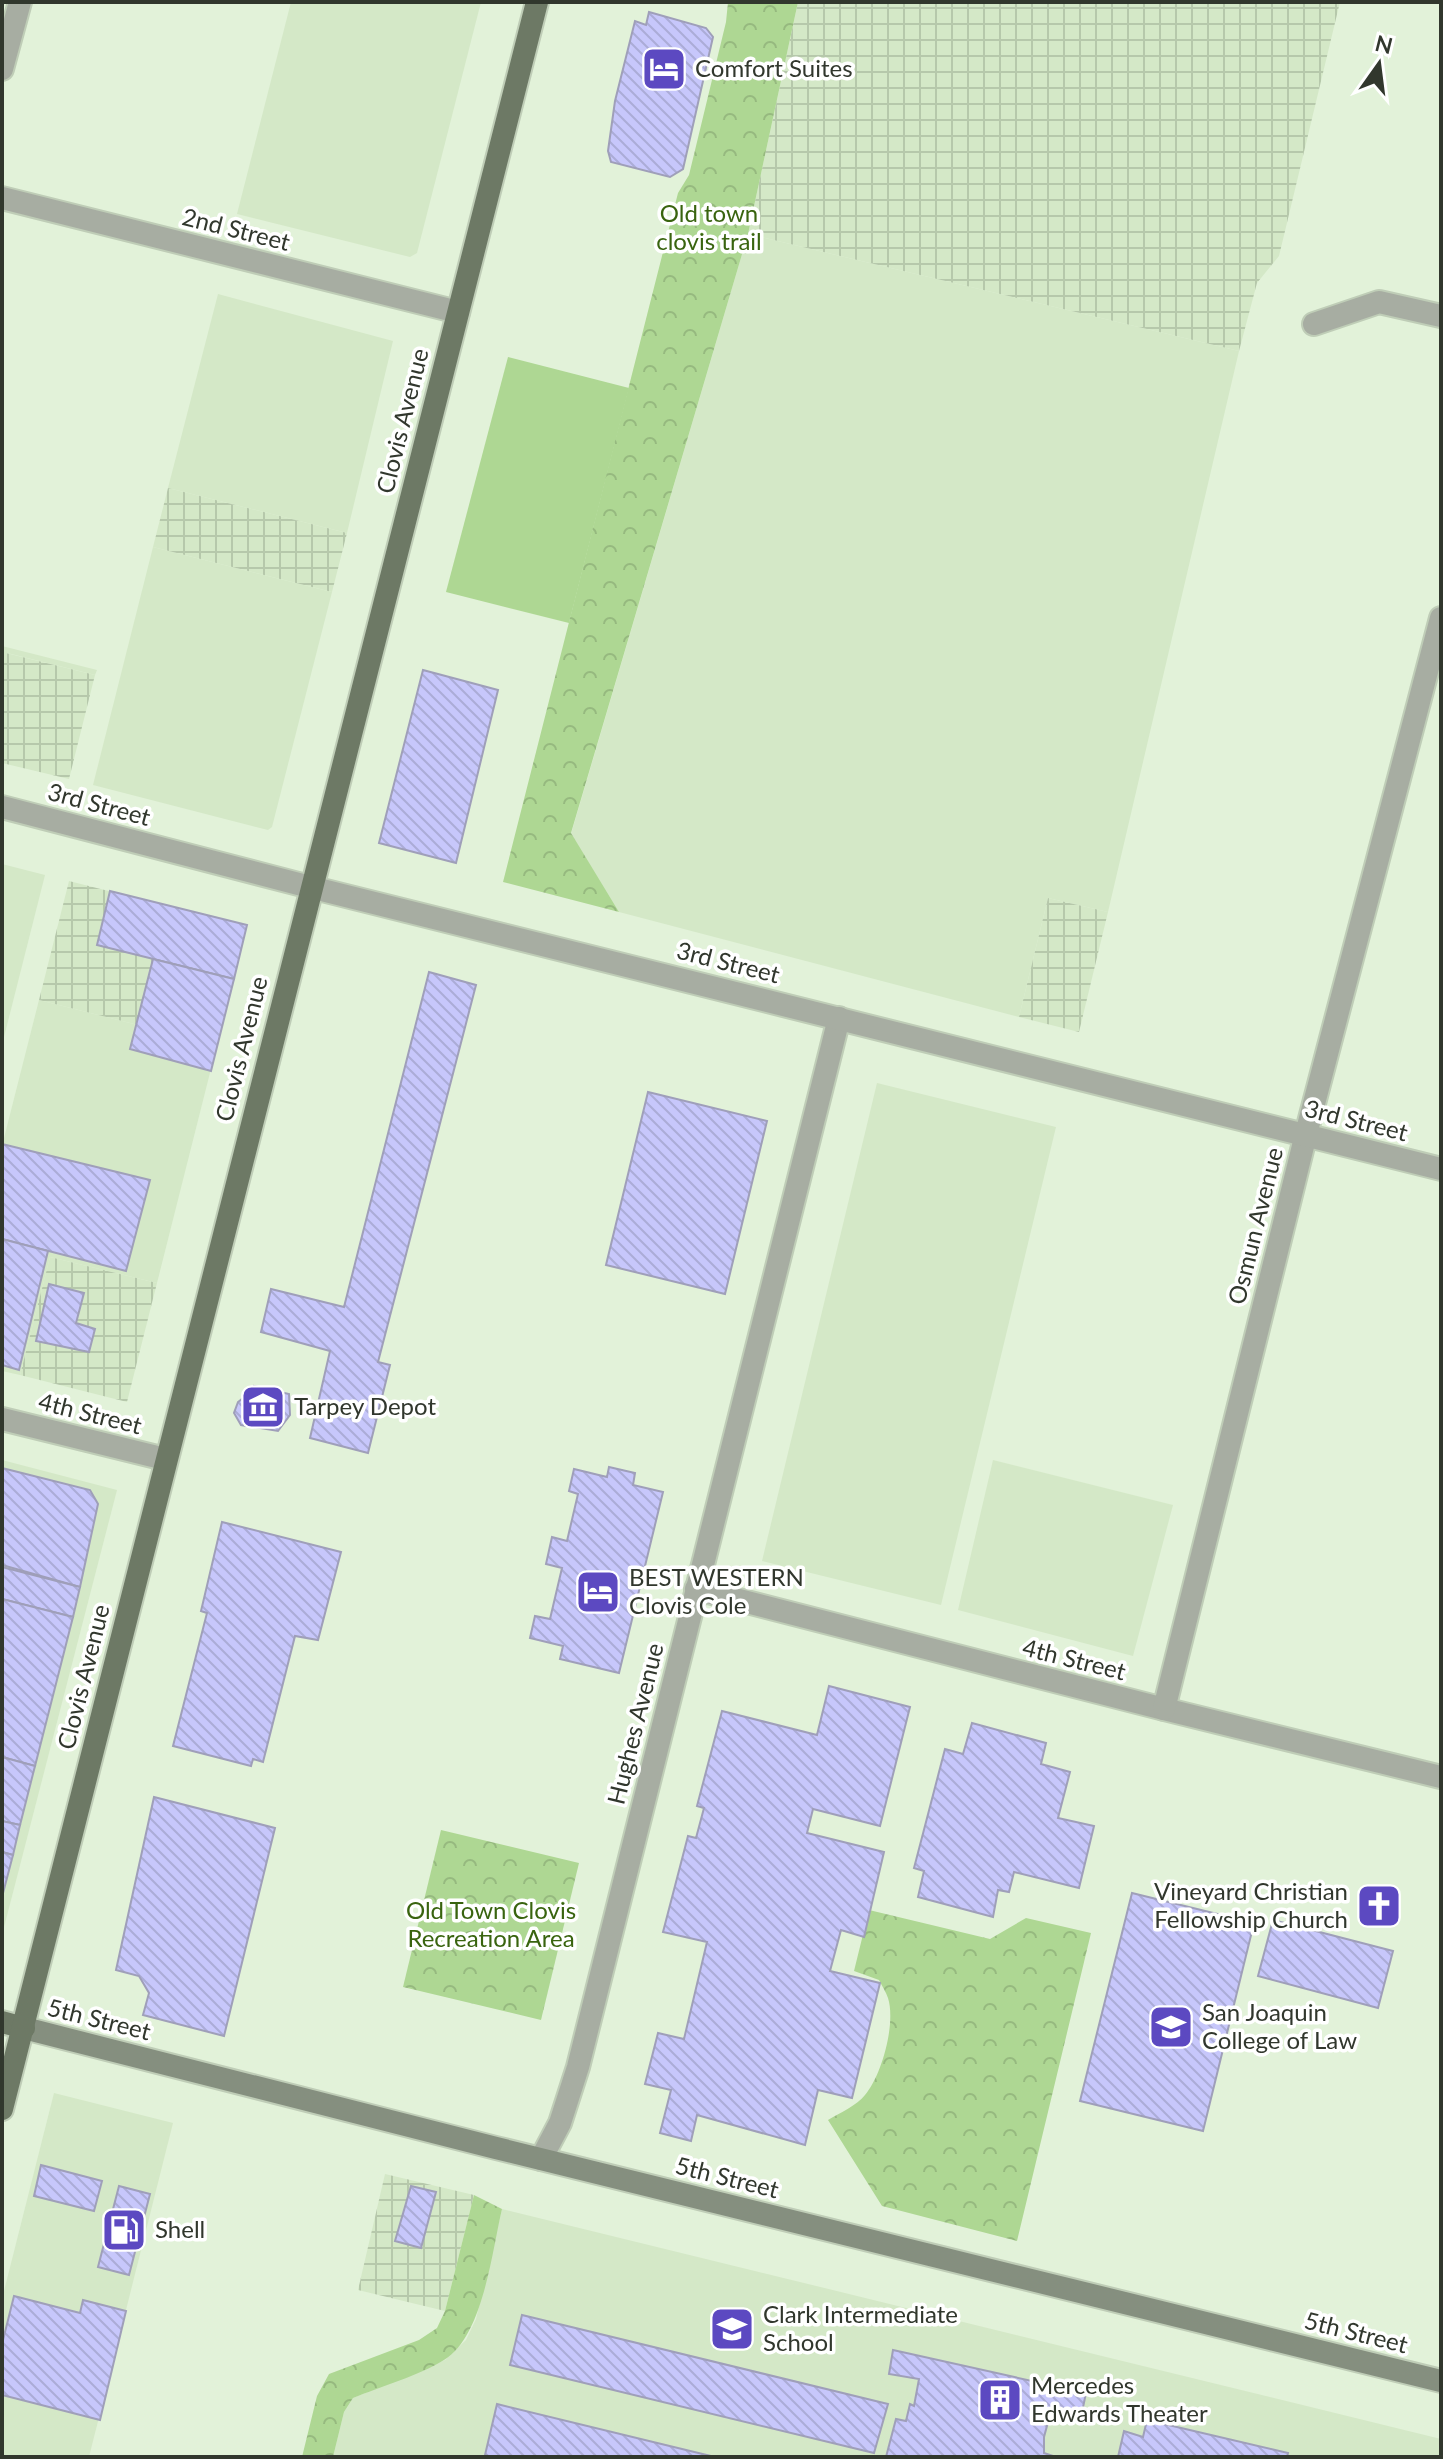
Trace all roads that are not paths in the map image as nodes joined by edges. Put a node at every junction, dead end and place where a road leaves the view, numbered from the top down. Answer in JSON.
{"nodes":[{"id":1,"x":20,"y":2,"type":"edge"},
{"id":2,"x":537,"y":2,"type":"edge"},
{"id":3,"x":2,"y":69,"type":"edge"},
{"id":4,"x":2,"y":198,"type":"edge"},
{"id":5,"x":458,"y":312,"type":"junction"},
{"id":6,"x":1441,"y":316,"type":"edge"},
{"id":7,"x":1314,"y":324,"type":"dead end"},
{"id":8,"x":1441,"y":618,"type":"edge"},
{"id":9,"x":2,"y":807,"type":"edge"},
{"id":10,"x":310,"y":887,"type":"junction"},
{"id":11,"x":839,"y":1018,"type":"junction"},
{"id":12,"x":1306,"y":1134,"type":"junction"},
{"id":13,"x":1441,"y":1169,"type":"edge"},
{"id":14,"x":2,"y":1419,"type":"edge"},
{"id":15,"x":165,"y":1459,"type":"junction"},
{"id":16,"x":696,"y":1589,"type":"junction"},
{"id":17,"x":1164,"y":1709,"type":"junction"},
{"id":18,"x":1441,"y":1777,"type":"edge"},
{"id":19,"x":13,"y":2025,"type":"edge"},
{"id":20,"x":2,"y":2109,"type":"edge"},
{"id":21,"x":541,"y":2159,"type":"junction"},
{"id":22,"x":1441,"y":2381,"type":"edge"}],
"edges":[{"from":1,"to":3,"type":"street"},
{"from":2,"to":5,"type":"main road","name":"Clovis Avenue"},
{"from":4,"to":5,"type":"street","name":"2nd Street"},
{"from":5,"to":10,"type":"main road","name":"Clovis Avenue"},
{"from":6,"to":7,"type":"street"},
{"from":8,"to":12,"type":"street","name":"Osmun Avenue"},
{"from":9,"to":10,"type":"street","name":"3rd Street"},
{"from":10,"to":11,"type":"street","name":"3rd Street"},
{"from":10,"to":15,"type":"main road","name":"Clovis Avenue"},
{"from":11,"to":12,"type":"street","name":"3rd Street"},
{"from":11,"to":16,"type":"street","name":"Hughes Avenue"},
{"from":12,"to":13,"type":"street","name":"3rd Street"},
{"from":12,"to":17,"type":"street","name":"Osmun Avenue"},
{"from":14,"to":15,"type":"street","name":"4th Street"},
{"from":15,"to":19,"type":"main road","name":"Clovis Avenue"},
{"from":16,"to":17,"type":"street","name":"4th Street"},
{"from":16,"to":21,"type":"street","name":"Hughes Avenue"},
{"from":17,"to":18,"type":"street","name":"4th Street"},
{"from":19,"to":20,"type":"main road","name":"Clovis Avenue"},
{"from":19,"to":21,"type":"main road","name":"5th Street"},
{"from":21,"to":22,"type":"main road","name":"5th Street"}]}
